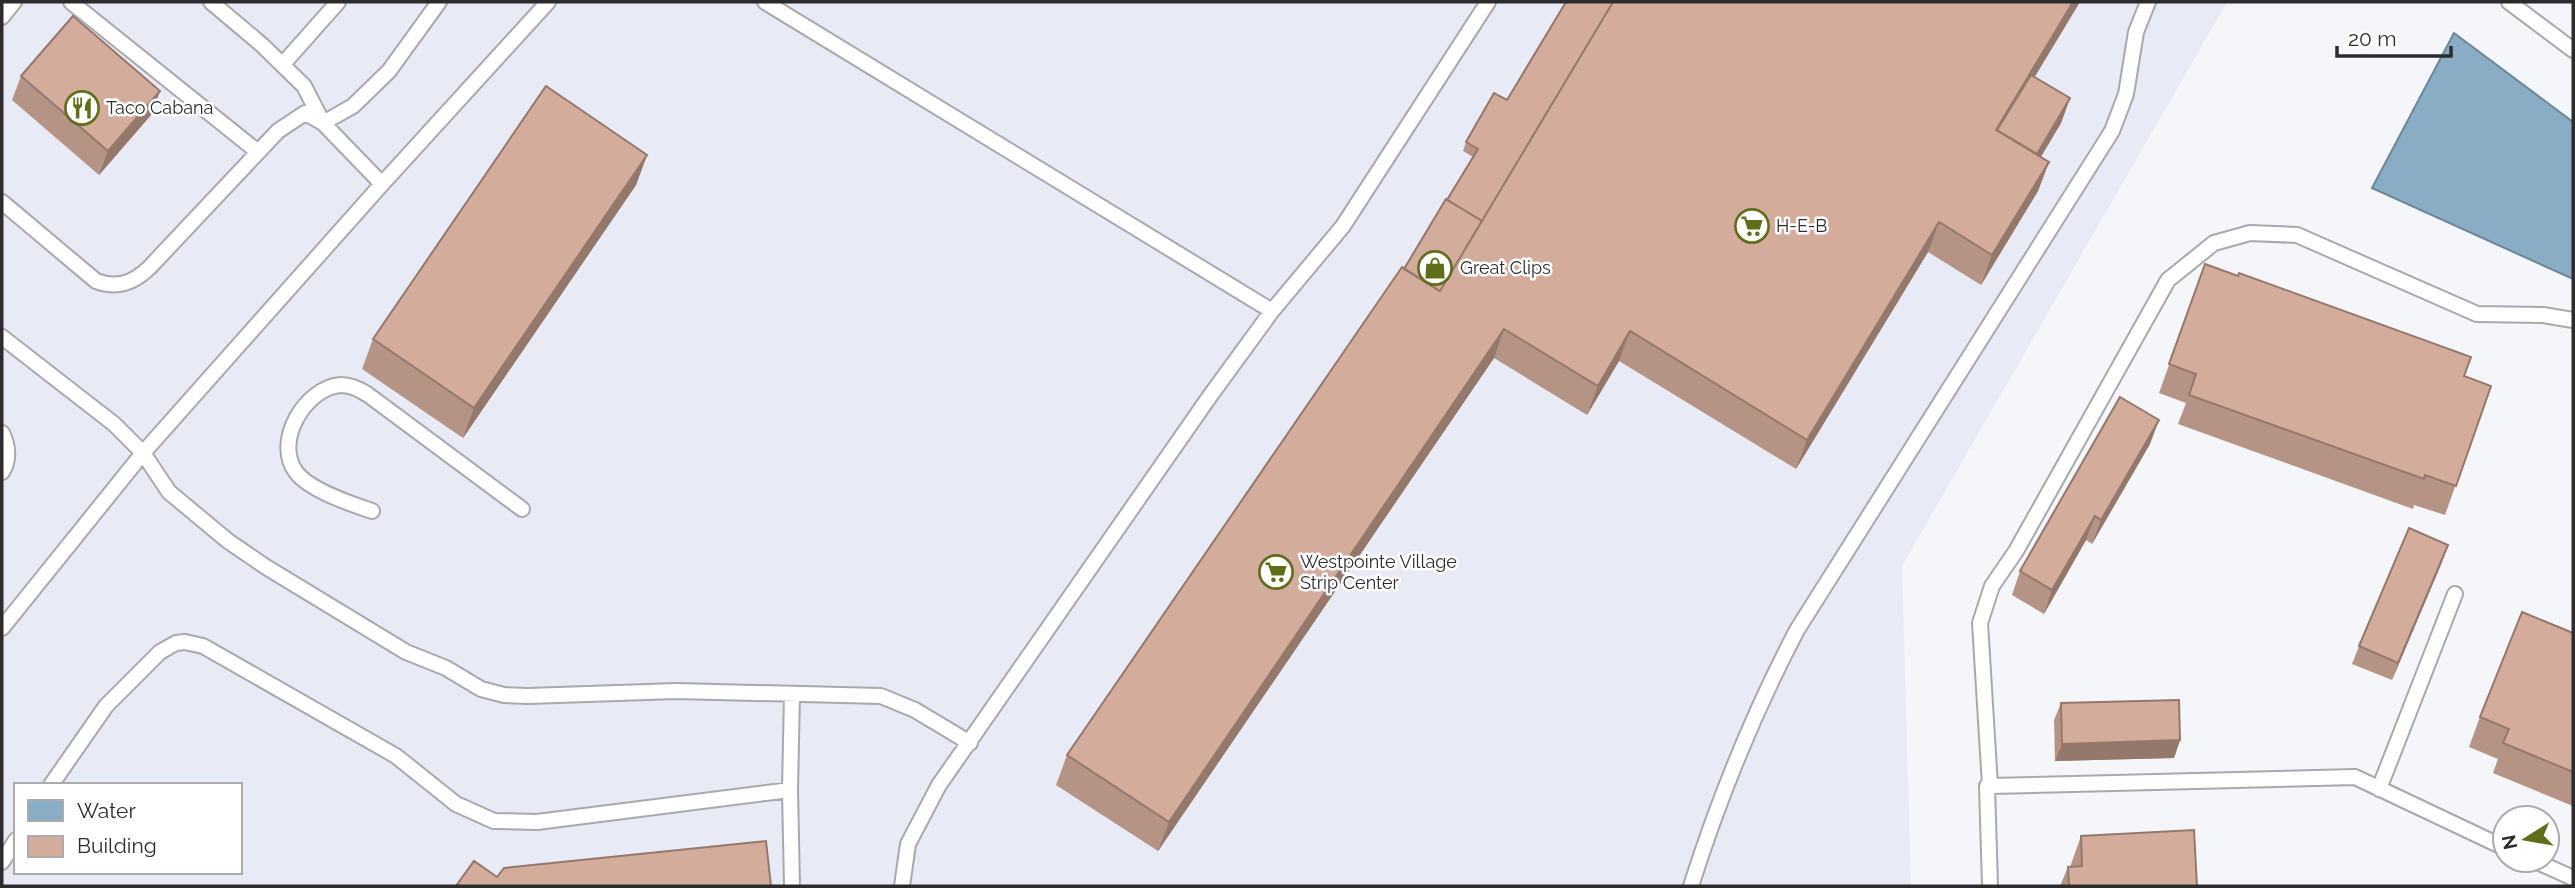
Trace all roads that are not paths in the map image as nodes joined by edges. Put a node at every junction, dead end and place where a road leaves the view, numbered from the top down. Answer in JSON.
{"nodes":[{"id":1,"x":14,"y":2,"type":"edge"},
{"id":2,"x":71,"y":2,"type":"edge"},
{"id":3,"x":211,"y":2,"type":"edge"},
{"id":4,"x":338,"y":2,"type":"edge"},
{"id":5,"x":439,"y":2,"type":"edge"},
{"id":6,"x":548,"y":2,"type":"edge"},
{"id":7,"x":765,"y":2,"type":"edge"},
{"id":8,"x":1488,"y":2,"type":"edge"},
{"id":9,"x":2148,"y":2,"type":"edge"},
{"id":10,"x":2509,"y":2,"type":"edge"},
{"id":11,"x":2,"y":17,"type":"edge"},
{"id":12,"x":2573,"y":50,"type":"edge"},
{"id":13,"x":283,"y":64,"type":"junction"},
{"id":14,"x":323,"y":123,"type":"junction"},
{"id":15,"x":258,"y":152,"type":"junction"},
{"id":16,"x":382,"y":184,"type":"junction"},
{"id":17,"x":2,"y":202,"type":"edge"},
{"id":18,"x":1272,"y":311,"type":"junction"},
{"id":19,"x":2573,"y":320,"type":"edge"},
{"id":20,"x":2,"y":337,"type":"edge"},
{"id":21,"x":2,"y":433,"type":"edge"},
{"id":22,"x":143,"y":453,"type":"junction"},
{"id":23,"x":2,"y":472,"type":"edge"},
{"id":24,"x":522,"y":509,"type":"dead end"},
{"id":25,"x":372,"y":511,"type":"dead end"},
{"id":26,"x":2455,"y":594,"type":"dead end"},
{"id":27,"x":2,"y":628,"type":"edge"},
{"id":28,"x":792,"y":694,"type":"junction"},
{"id":29,"x":970,"y":743,"type":"junction"},
{"id":30,"x":52,"y":783,"type":"edge"},
{"id":31,"x":1990,"y":786,"type":"junction"},
{"id":32,"x":2379,"y":789,"type":"junction"},
{"id":33,"x":790,"y":790,"type":"junction"},
{"id":34,"x":2491,"y":841,"type":"edge"},
{"id":35,"x":14,"y":843,"type":"edge"},
{"id":36,"x":2,"y":862,"type":"edge"},
{"id":37,"x":792,"y":886,"type":"edge"},
{"id":38,"x":902,"y":886,"type":"edge"},
{"id":39,"x":1691,"y":886,"type":"edge"},
{"id":40,"x":1990,"y":886,"type":"edge"}],
"edges":[{"from":1,"to":11,"type":"lane"},
{"from":2,"to":15,"type":"lane"},
{"from":3,"to":13,"type":"lane"},
{"from":4,"to":13,"type":"lane"},
{"from":5,"to":14,"type":"lane"},
{"from":6,"to":16,"type":"lane"},
{"from":7,"to":18,"type":"lane"},
{"from":8,"to":18,"type":"lane"},
{"from":9,"to":39,"type":"lane"},
{"from":10,"to":12,"type":"lane"},
{"from":13,"to":14,"type":"lane"},
{"from":14,"to":15,"type":"lane"},
{"from":14,"to":16,"type":"lane"},
{"from":15,"to":17,"type":"lane"},
{"from":16,"to":22,"type":"lane"},
{"from":18,"to":29,"type":"lane"},
{"from":19,"to":31,"type":"lane"},
{"from":20,"to":22,"type":"lane"},
{"from":21,"to":23,"type":"lane"},
{"from":22,"to":27,"type":"lane"},
{"from":22,"to":28,"type":"lane"},
{"from":24,"to":25,"type":"lane"},
{"from":26,"to":32,"type":"lane"},
{"from":28,"to":29,"type":"lane"},
{"from":28,"to":33,"type":"lane"},
{"from":29,"to":38,"type":"lane"},
{"from":30,"to":33,"type":"lane"},
{"from":31,"to":32,"type":"lane"},
{"from":31,"to":40,"type":"lane"},
{"from":32,"to":34,"type":"lane"},
{"from":33,"to":37,"type":"lane"},
{"from":35,"to":36,"type":"lane"}]}
